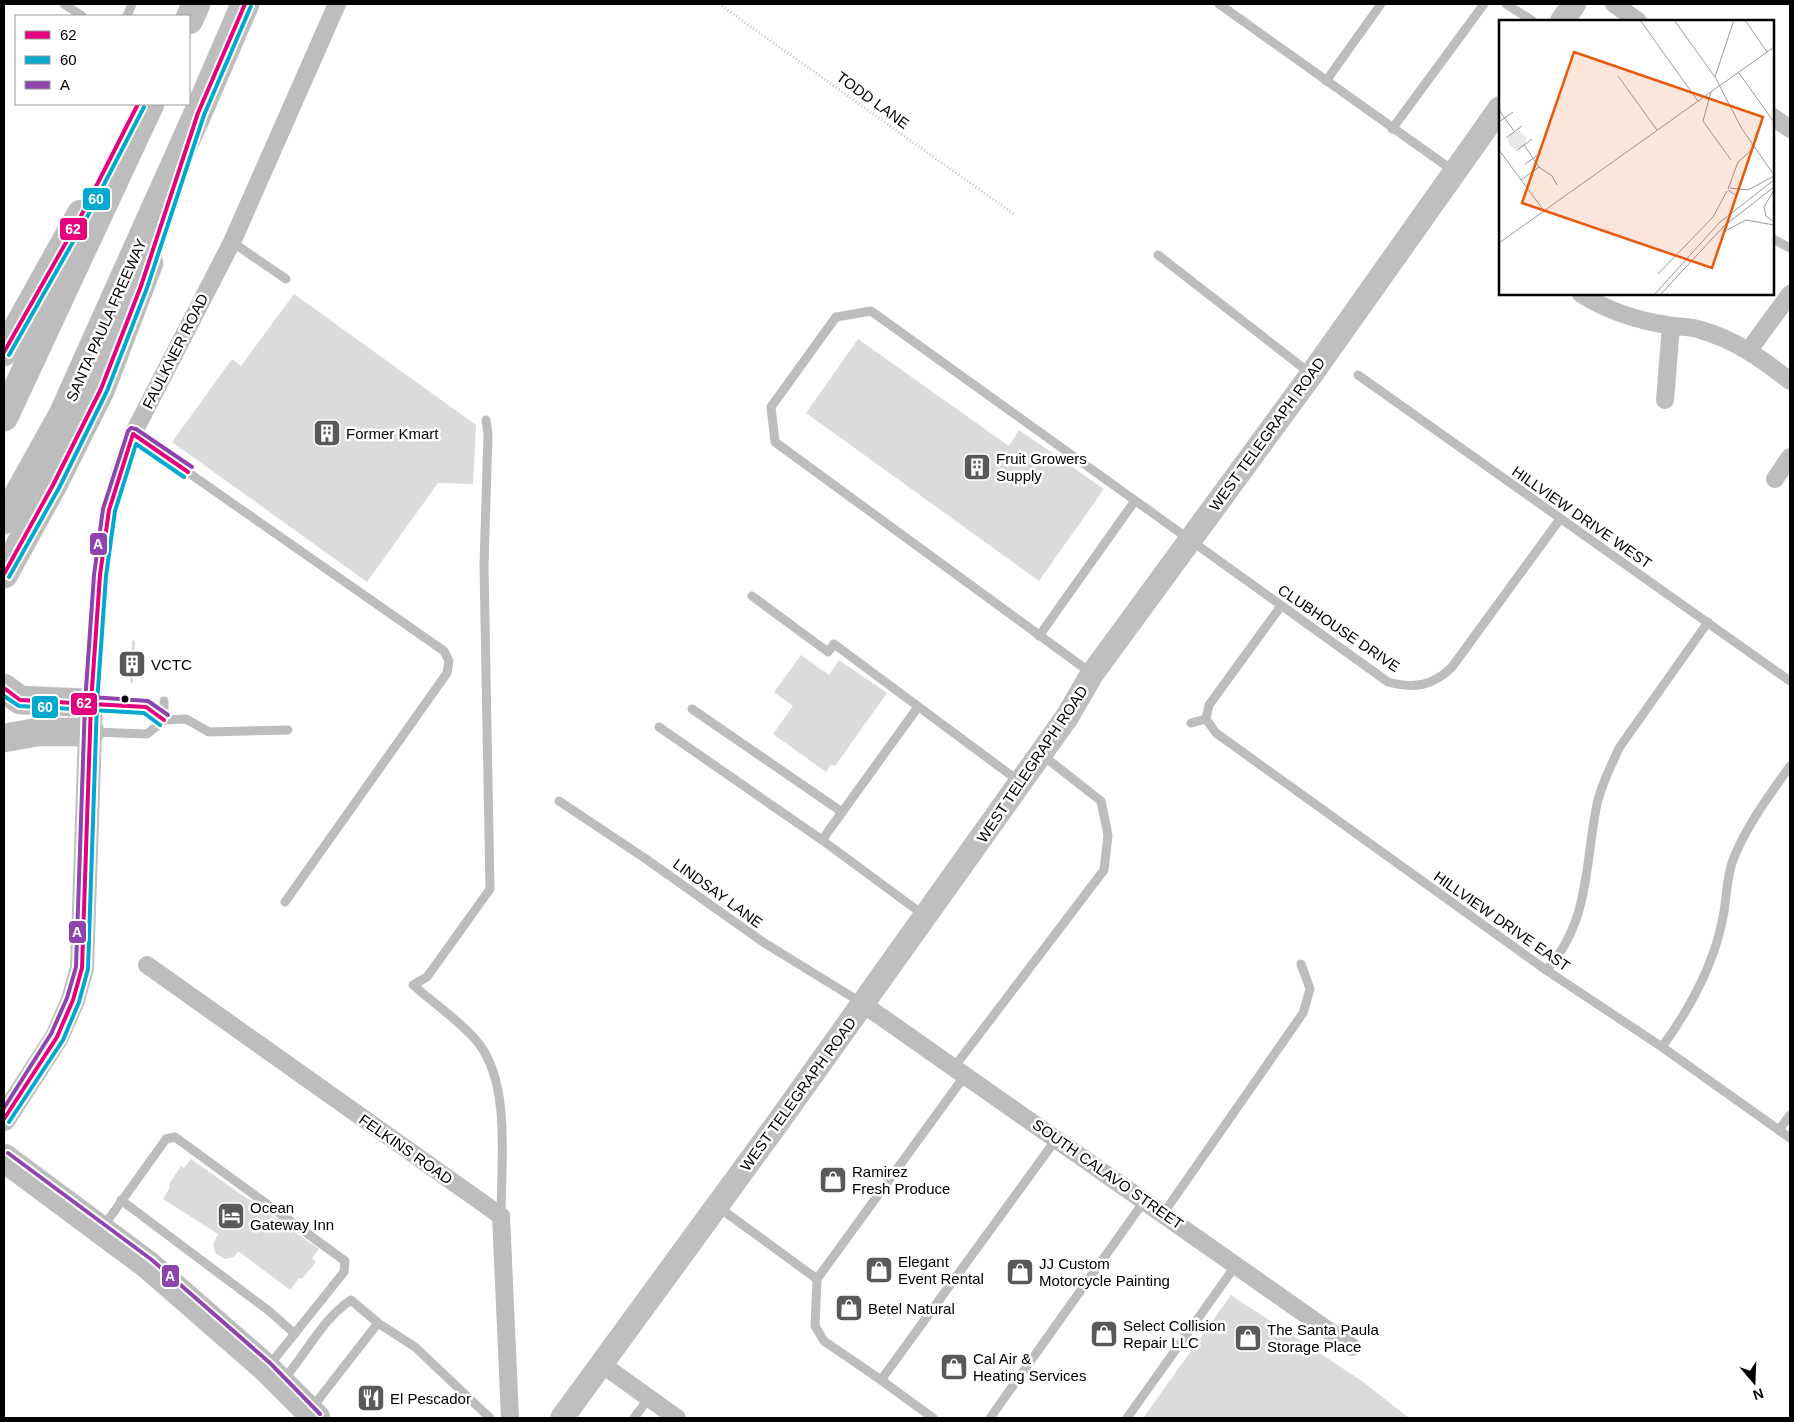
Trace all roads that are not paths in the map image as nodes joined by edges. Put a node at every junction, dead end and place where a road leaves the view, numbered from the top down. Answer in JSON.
{"nodes":[{"id":1,"x":64,"y":4,"type":"edge"},
{"id":2,"x":196,"y":4,"type":"edge"},
{"id":3,"x":245,"y":4,"type":"edge"},
{"id":4,"x":337,"y":4,"type":"edge"},
{"id":5,"x":1219,"y":4,"type":"edge"},
{"id":6,"x":1381,"y":4,"type":"edge"},
{"id":7,"x":1484,"y":4,"type":"edge"},
{"id":8,"x":1506,"y":4,"type":"edge"},
{"id":9,"x":1574,"y":4,"type":"edge"},
{"id":10,"x":1614,"y":4,"type":"edge"},
{"id":11,"x":80,"y":15,"type":"edge"},
{"id":12,"x":190,"y":18,"type":"edge"},
{"id":13,"x":1531,"y":20,"type":"edge"},
{"id":14,"x":1563,"y":20,"type":"edge"},
{"id":15,"x":1637,"y":20,"type":"edge"},
{"id":16,"x":1326,"y":81,"type":"junction"},
{"id":17,"x":137,"y":105,"type":"edge"},
{"id":18,"x":150,"y":105,"type":"edge"},
{"id":19,"x":1499,"y":109,"type":"edge"},
{"id":20,"x":198,"y":113,"type":"junction"},
{"id":21,"x":1774,"y":118,"type":"edge"},
{"id":22,"x":1392,"y":129,"type":"junction"},
{"id":23,"x":1790,"y":129,"type":"edge"},
{"id":24,"x":1455,"y":172,"type":"junction"},
{"id":25,"x":1774,"y":240,"type":"edge"},
{"id":26,"x":232,"y":242,"type":"junction"},
{"id":27,"x":1790,"y":248,"type":"edge"},
{"id":28,"x":1158,"y":255,"type":"dead end"},
{"id":29,"x":286,"y":279,"type":"dead end"},
{"id":30,"x":1790,"y":294,"type":"edge"},
{"id":31,"x":1583,"y":295,"type":"edge"},
{"id":32,"x":1672,"y":326,"type":"junction"},
{"id":33,"x":1749,"y":350,"type":"junction"},
{"id":34,"x":4,"y":352,"type":"edge"},
{"id":35,"x":1358,"y":374,"type":"dead end"},
{"id":36,"x":1311,"y":375,"type":"junction"},
{"id":37,"x":1790,"y":381,"type":"edge"},
{"id":38,"x":1665,"y":400,"type":"dead end"},
{"id":39,"x":4,"y":416,"type":"edge"},
{"id":40,"x":486,"y":420,"type":"dead end"},
{"id":41,"x":133,"y":434,"type":"junction"},
{"id":42,"x":1790,"y":457,"type":"edge"},
{"id":43,"x":1775,"y":479,"type":"dead end"},
{"id":44,"x":1134,"y":502,"type":"junction"},
{"id":45,"x":1560,"y":519,"type":"junction"},
{"id":46,"x":4,"y":520,"type":"edge"},
{"id":47,"x":1189,"y":541,"type":"junction"},
{"id":48,"x":4,"y":574,"type":"edge"},
{"id":49,"x":752,"y":596,"type":"dead end"},
{"id":50,"x":1281,"y":606,"type":"junction"},
{"id":51,"x":1708,"y":622,"type":"junction"},
{"id":52,"x":1040,"y":636,"type":"junction"},
{"id":53,"x":1092,"y":674,"type":"junction"},
{"id":54,"x":1790,"y":681,"type":"edge"},
{"id":55,"x":4,"y":688,"type":"edge"},
{"id":56,"x":164,"y":701,"type":"dead end"},
{"id":57,"x":91,"y":703,"type":"junction"},
{"id":58,"x":918,"y":707,"type":"junction"},
{"id":59,"x":692,"y":709,"type":"dead end"},
{"id":60,"x":1206,"y":719,"type":"junction"},
{"id":61,"x":164,"y":720,"type":"junction"},
{"id":62,"x":1191,"y":723,"type":"dead end"},
{"id":63,"x":659,"y":728,"type":"dead end"},
{"id":64,"x":288,"y":730,"type":"dead end"},
{"id":65,"x":90,"y":732,"type":"junction"},
{"id":66,"x":4,"y":738,"type":"edge"},
{"id":67,"x":1041,"y":754,"type":"junction"},
{"id":68,"x":1790,"y":766,"type":"edge"},
{"id":69,"x":1021,"y":782,"type":"junction"},
{"id":70,"x":559,"y":801,"type":"dead end"},
{"id":71,"x":842,"y":812,"type":"junction"},
{"id":72,"x":822,"y":840,"type":"junction"},
{"id":73,"x":285,"y":902,"type":"dead end"},
{"id":74,"x":925,"y":916,"type":"junction"},
{"id":75,"x":1301,"y":964,"type":"dead end"},
{"id":76,"x":147,"y":966,"type":"dead end"},
{"id":77,"x":1546,"y":970,"type":"junction"},
{"id":78,"x":863,"y":1004,"type":"junction"},
{"id":79,"x":1662,"y":1047,"type":"junction"},
{"id":80,"x":960,"y":1070,"type":"junction"},
{"id":81,"x":1790,"y":1115,"type":"edge"},
{"id":82,"x":4,"y":1119,"type":"edge"},
{"id":83,"x":1779,"y":1130,"type":"junction"},
{"id":84,"x":1057,"y":1138,"type":"junction"},
{"id":85,"x":1790,"y":1138,"type":"edge"},
{"id":86,"x":4,"y":1158,"type":"edge"},
{"id":87,"x":121,"y":1200,"type":"junction"},
{"id":88,"x":1144,"y":1200,"type":"junction"},
{"id":89,"x":716,"y":1206,"type":"junction"},
{"id":90,"x":1163,"y":1214,"type":"junction"},
{"id":91,"x":501,"y":1216,"type":"junction"},
{"id":92,"x":101,"y":1229,"type":"junction"},
{"id":93,"x":1236,"y":1265,"type":"junction"},
{"id":94,"x":817,"y":1279,"type":"junction"},
{"id":95,"x":378,"y":1323,"type":"junction"},
{"id":96,"x":294,"y":1334,"type":"junction"},
{"id":97,"x":1352,"y":1347,"type":"dead end"},
{"id":98,"x":600,"y":1363,"type":"junction"},
{"id":99,"x":274,"y":1375,"type":"junction"},
{"id":100,"x":881,"y":1380,"type":"junction"},
{"id":101,"x":649,"y":1398,"type":"junction"},
{"id":102,"x":313,"y":1414,"type":"edge"},
{"id":103,"x":490,"y":1418,"type":"edge"},
{"id":104,"x":510,"y":1418,"type":"edge"},
{"id":105,"x":562,"y":1418,"type":"edge"},
{"id":106,"x":634,"y":1418,"type":"edge"},
{"id":107,"x":677,"y":1418,"type":"edge"},
{"id":108,"x":933,"y":1418,"type":"edge"},
{"id":109,"x":990,"y":1418,"type":"edge"},
{"id":110,"x":1126,"y":1418,"type":"edge"}],
"edges":[{"from":1,"to":11,"type":"lane"},
{"from":2,"to":12,"type":"main road"},
{"from":3,"to":20,"type":"main road","name":"SANTA PAULA FREEWAY"},
{"from":4,"to":26,"type":"street","name":"FAULKNER ROAD"},
{"from":5,"to":16,"type":"lane"},
{"from":6,"to":16,"type":"lane"},
{"from":7,"to":22,"type":"lane"},
{"from":8,"to":13,"type":"lane"},
{"from":9,"to":14,"type":"main road"},
{"from":10,"to":15,"type":"street"},
{"from":16,"to":22,"type":"lane"},
{"from":17,"to":34,"type":"main road"},
{"from":18,"to":39,"type":"main road"},
{"from":19,"to":24,"type":"main road","name":"WEST TELEGRAPH ROAD"},
{"from":20,"to":46,"type":"main road","name":"SANTA PAULA FREEWAY"},
{"from":20,"to":48,"type":"main road"},
{"from":21,"to":23,"type":"street"},
{"from":22,"to":24,"type":"lane"},
{"from":24,"to":36,"type":"main road","name":"WEST TELEGRAPH ROAD"},
{"from":25,"to":27,"type":"lane"},
{"from":26,"to":29,"type":"lane"},
{"from":26,"to":41,"type":"street","name":"FAULKNER ROAD"},
{"from":28,"to":36,"type":"lane"},
{"from":30,"to":33,"type":"street"},
{"from":31,"to":32,"type":"street"},
{"from":32,"to":33,"type":"street"},
{"from":32,"to":38,"type":"street"},
{"from":33,"to":37,"type":"street"},
{"from":35,"to":45,"type":"lane","name":"HILLVIEW DRIVE WEST"},
{"from":36,"to":47,"type":"main road","name":"WEST TELEGRAPH ROAD"},
{"from":40,"to":91,"type":"lane"},
{"from":41,"to":57,"type":"street","name":"FAULKNER ROAD"},
{"from":41,"to":73,"type":"lane"},
{"from":42,"to":43,"type":"street"},
{"from":44,"to":47,"type":"lane","name":"CLUBHOUSE DRIVE"},
{"from":44,"to":52,"type":"lane"},
{"from":44,"to":52,"type":"lane","name":"CLUBHOUSE DRIVE"},
{"from":45,"to":50,"type":"lane","name":"CLUBHOUSE DRIVE"},
{"from":45,"to":51,"type":"lane","name":"HILLVIEW DRIVE WEST"},
{"from":47,"to":50,"type":"lane","name":"CLUBHOUSE DRIVE"},
{"from":47,"to":53,"type":"main road","name":"WEST TELEGRAPH ROAD"},
{"from":49,"to":58,"type":"lane"},
{"from":50,"to":60,"type":"lane"},
{"from":51,"to":54,"type":"lane","name":"HILLVIEW DRIVE WEST"},
{"from":51,"to":77,"type":"lane"},
{"from":52,"to":53,"type":"lane","name":"CLUBHOUSE DRIVE"},
{"from":53,"to":67,"type":"main road","name":"WEST TELEGRAPH ROAD"},
{"from":55,"to":57,"type":"main road"},
{"from":56,"to":61,"type":"lane"},
{"from":57,"to":61,"type":"lane"},
{"from":57,"to":65,"type":"main road","name":"FAULKNER ROAD"},
{"from":58,"to":69,"type":"lane"},
{"from":58,"to":71,"type":"lane"},
{"from":59,"to":71,"type":"lane"},
{"from":60,"to":62,"type":"lane"},
{"from":60,"to":77,"type":"lane","name":"HILLVIEW DRIVE EAST"},
{"from":61,"to":64,"type":"lane"},
{"from":61,"to":65,"type":"lane"},
{"from":63,"to":72,"type":"lane"},
{"from":65,"to":66,"type":"main road"},
{"from":65,"to":82,"type":"main road","name":"FAULKNER ROAD"},
{"from":67,"to":69,"type":"main road","name":"WEST TELEGRAPH ROAD"},
{"from":67,"to":80,"type":"lane"},
{"from":68,"to":79,"type":"lane"},
{"from":69,"to":74,"type":"main road","name":"WEST TELEGRAPH ROAD"},
{"from":70,"to":78,"type":"lane","name":"LINDSAY LANE"},
{"from":71,"to":72,"type":"lane"},
{"from":72,"to":74,"type":"lane"},
{"from":74,"to":78,"type":"main road","name":"WEST TELEGRAPH ROAD"},
{"from":75,"to":90,"type":"lane"},
{"from":76,"to":91,"type":"street","name":"FELKINS ROAD"},
{"from":77,"to":79,"type":"lane","name":"HILLVIEW DRIVE EAST"},
{"from":78,"to":80,"type":"street","name":"SOUTH CALAVO STREET"},
{"from":78,"to":89,"type":"main road","name":"WEST TELEGRAPH ROAD"},
{"from":79,"to":83,"type":"lane","name":"HILLVIEW DRIVE EAST"},
{"from":80,"to":84,"type":"street","name":"SOUTH CALAVO STREET"},
{"from":80,"to":94,"type":"lane"},
{"from":81,"to":83,"type":"lane"},
{"from":83,"to":85,"type":"lane","name":"HILLVIEW DRIVE EAST"},
{"from":84,"to":88,"type":"street","name":"SOUTH CALAVO STREET"},
{"from":84,"to":100,"type":"lane"},
{"from":86,"to":92,"type":"main road"},
{"from":87,"to":92,"type":"lane"},
{"from":87,"to":96,"type":"lane"},
{"from":87,"to":96,"type":"lane"},
{"from":88,"to":90,"type":"street","name":"SOUTH CALAVO STREET"},
{"from":88,"to":109,"type":"lane"},
{"from":89,"to":94,"type":"lane"},
{"from":89,"to":98,"type":"main road","name":"WEST TELEGRAPH ROAD"},
{"from":90,"to":93,"type":"street","name":"SOUTH CALAVO STREET"},
{"from":91,"to":104,"type":"street"},
{"from":92,"to":99,"type":"main road"},
{"from":93,"to":97,"type":"street","name":"SOUTH CALAVO STREET"},
{"from":93,"to":110,"type":"lane"},
{"from":94,"to":100,"type":"lane"},
{"from":95,"to":99,"type":"lane"},
{"from":95,"to":102,"type":"lane"},
{"from":95,"to":103,"type":"lane"},
{"from":96,"to":99,"type":"lane"},
{"from":98,"to":101,"type":"street"},
{"from":98,"to":105,"type":"main road","name":"WEST TELEGRAPH ROAD"},
{"from":99,"to":102,"type":"main road"},
{"from":100,"to":108,"type":"lane"},
{"from":101,"to":106,"type":"lane"},
{"from":101,"to":107,"type":"street"}]}
